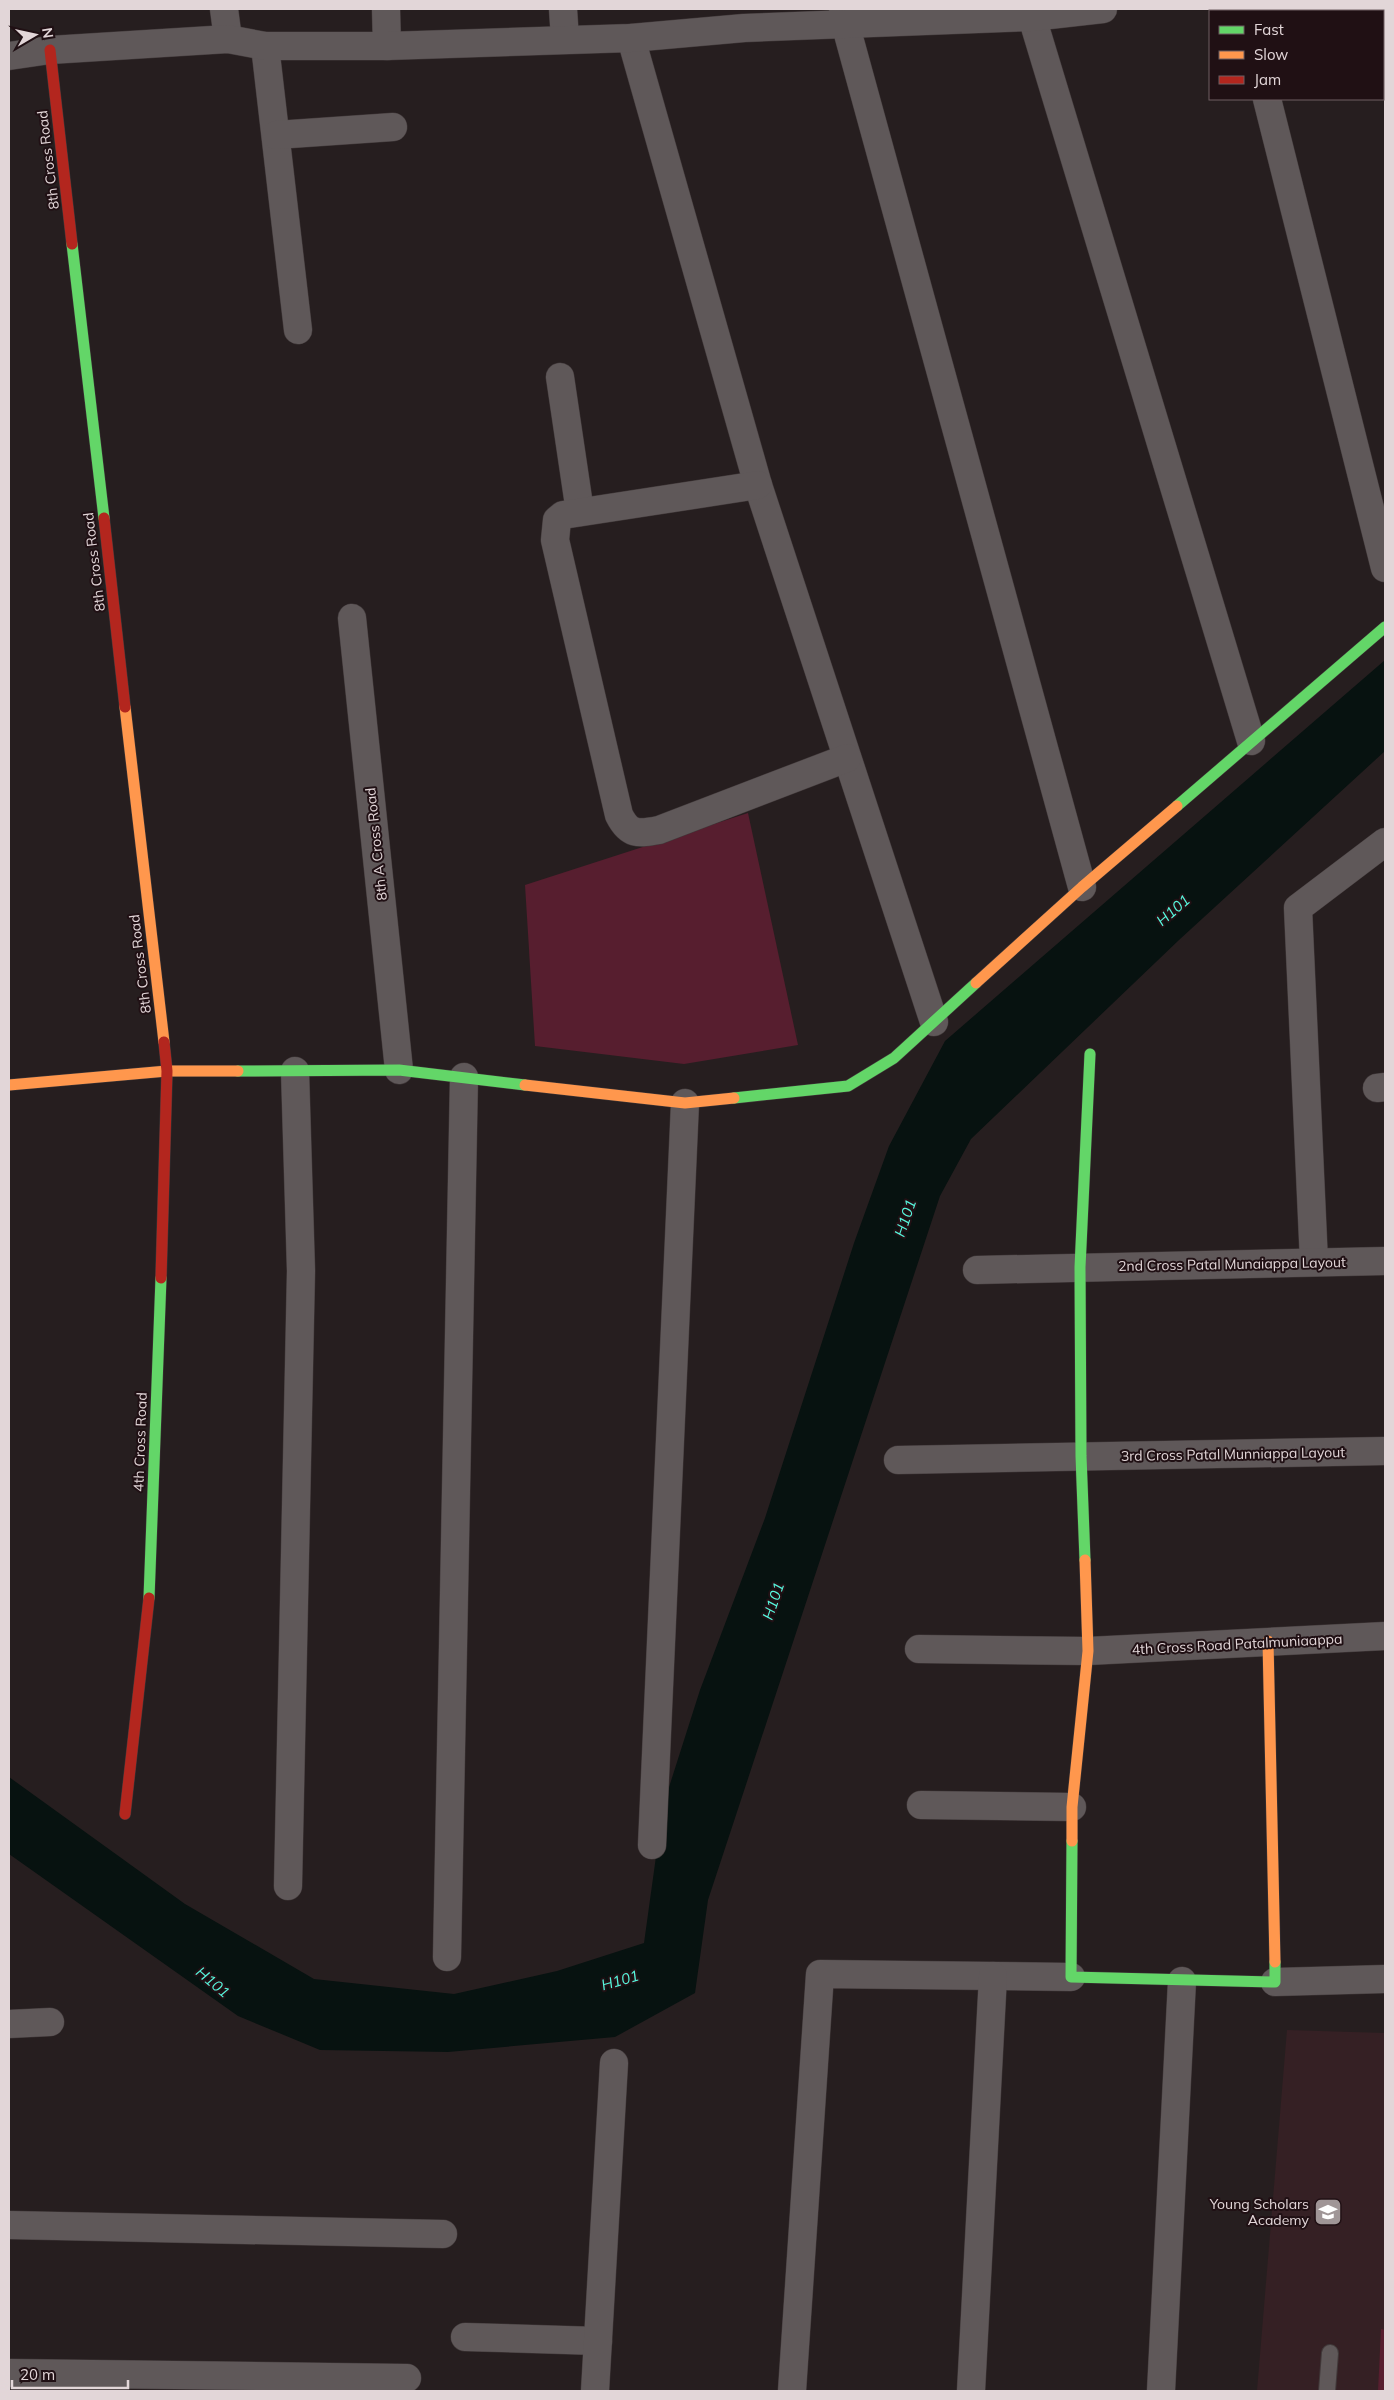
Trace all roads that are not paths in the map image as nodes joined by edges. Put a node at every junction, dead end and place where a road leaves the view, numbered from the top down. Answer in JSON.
{"nodes":[{"id":1,"x":224,"y":9,"type":"edge"},
{"id":2,"x":386,"y":9,"type":"edge"},
{"id":3,"x":563,"y":9,"type":"edge"},
{"id":4,"x":1094,"y":10,"type":"edge"},
{"id":5,"x":844,"y":16,"type":"edge"},
{"id":6,"x":1032,"y":17,"type":"junction"},
{"id":7,"x":742,"y":18,"type":"edge"},
{"id":8,"x":631,"y":38,"type":"junction"},
{"id":9,"x":228,"y":39,"type":"junction"},
{"id":10,"x":565,"y":39,"type":"junction"},
{"id":11,"x":265,"y":46,"type":"junction"},
{"id":12,"x":387,"y":46,"type":"junction"},
{"id":13,"x":50,"y":50,"type":"junction"},
{"id":14,"x":9,"y":56,"type":"edge"},
{"id":15,"x":1267,"y":100,"type":"edge"},
{"id":16,"x":393,"y":127,"type":"dead end"},
{"id":17,"x":276,"y":135,"type":"junction"},
{"id":18,"x":298,"y":330,"type":"dead end"},
{"id":19,"x":560,"y":376,"type":"dead end"},
{"id":20,"x":758,"y":485,"type":"junction"},
{"id":21,"x":580,"y":512,"type":"junction"},
{"id":22,"x":1385,"y":568,"type":"edge"},
{"id":23,"x":352,"y":618,"type":"dead end"},
{"id":24,"x":1385,"y":627,"type":"edge"},
{"id":25,"x":1251,"y":740,"type":"junction"},
{"id":26,"x":848,"y":758,"type":"junction"},
{"id":27,"x":1385,"y":842,"type":"edge"},
{"id":28,"x":1082,"y":887,"type":"junction"},
{"id":29,"x":934,"y":1022,"type":"junction"},
{"id":30,"x":1090,"y":1054,"type":"dead end"},
{"id":31,"x":167,"y":1070,"type":"junction"},
{"id":32,"x":400,"y":1070,"type":"junction"},
{"id":33,"x":294,"y":1072,"type":"junction"},
{"id":34,"x":464,"y":1077,"type":"junction"},
{"id":35,"x":9,"y":1085,"type":"edge"},
{"id":36,"x":685,"y":1103,"type":"junction"},
{"id":37,"x":1385,"y":1260,"type":"edge"},
{"id":38,"x":1314,"y":1262,"type":"junction"},
{"id":39,"x":1080,"y":1268,"type":"junction"},
{"id":40,"x":977,"y":1270,"type":"dead end"},
{"id":41,"x":1385,"y":1451,"type":"edge"},
{"id":42,"x":1081,"y":1456,"type":"junction"},
{"id":43,"x":898,"y":1460,"type":"dead end"},
{"id":44,"x":1385,"y":1636,"type":"edge"},
{"id":45,"x":1268,"y":1641,"type":"junction"},
{"id":46,"x":919,"y":1649,"type":"dead end"},
{"id":47,"x":1088,"y":1651,"type":"junction"},
{"id":48,"x":921,"y":1805,"type":"dead end"},
{"id":49,"x":1072,"y":1808,"type":"junction"},
{"id":50,"x":125,"y":1814,"type":"dead end"},
{"id":51,"x":652,"y":1845,"type":"dead end"},
{"id":52,"x":288,"y":1886,"type":"dead end"},
{"id":53,"x":447,"y":1957,"type":"dead end"},
{"id":54,"x":993,"y":1976,"type":"junction"},
{"id":55,"x":1071,"y":1977,"type":"junction"},
{"id":56,"x":1385,"y":1979,"type":"edge"},
{"id":57,"x":1182,"y":1980,"type":"junction"},
{"id":58,"x":1275,"y":1982,"type":"junction"},
{"id":59,"x":50,"y":2022,"type":"dead end"},
{"id":60,"x":9,"y":2024,"type":"edge"},
{"id":61,"x":614,"y":2063,"type":"dead end"},
{"id":62,"x":9,"y":2225,"type":"edge"},
{"id":63,"x":443,"y":2234,"type":"dead end"},
{"id":64,"x":465,"y":2338,"type":"dead end"},
{"id":65,"x":598,"y":2342,"type":"junction"},
{"id":66,"x":1330,"y":2353,"type":"dead end"},
{"id":67,"x":9,"y":2373,"type":"edge"},
{"id":68,"x":407,"y":2378,"type":"dead end"},
{"id":69,"x":127,"y":2382,"type":"edge"},
{"id":70,"x":596,"y":2391,"type":"edge"},
{"id":71,"x":792,"y":2391,"type":"edge"},
{"id":72,"x":971,"y":2391,"type":"edge"},
{"id":73,"x":1161,"y":2391,"type":"edge"},
{"id":74,"x":1327,"y":2391,"type":"edge"}],
"edges":[{"from":1,"to":9,"type":"street"},
{"from":2,"to":12,"type":"street"},
{"from":3,"to":10,"type":"street"},
{"from":4,"to":6,"type":"street"},
{"from":5,"to":6,"type":"street"},
{"from":5,"to":7,"type":"street"},
{"from":5,"to":28,"type":"street"},
{"from":6,"to":25,"type":"street"},
{"from":7,"to":8,"type":"street"},
{"from":8,"to":10,"type":"street"},
{"from":8,"to":20,"type":"street"},
{"from":9,"to":11,"type":"street"},
{"from":9,"to":13,"type":"street"},
{"from":10,"to":12,"type":"street"},
{"from":11,"to":12,"type":"street"},
{"from":11,"to":17,"type":"street"},
{"from":13,"to":14,"type":"street"},
{"from":13,"to":31,"type":"street","name":"8th Cross Road"},
{"from":15,"to":22,"type":"street"},
{"from":16,"to":17,"type":"street"},
{"from":17,"to":18,"type":"street"},
{"from":19,"to":21,"type":"street"},
{"from":20,"to":21,"type":"street"},
{"from":20,"to":26,"type":"street"},
{"from":21,"to":26,"type":"street"},
{"from":23,"to":32,"type":"street","name":"8th A Cross Road"},
{"from":24,"to":25,"type":"street"},
{"from":25,"to":28,"type":"street"},
{"from":26,"to":29,"type":"street"},
{"from":27,"to":38,"type":"street"},
{"from":28,"to":29,"type":"street"},
{"from":29,"to":36,"type":"street"},
{"from":30,"to":39,"type":"street"},
{"from":31,"to":33,"type":"street"},
{"from":31,"to":35,"type":"street"},
{"from":31,"to":50,"type":"street","name":"4th Cross Road"},
{"from":32,"to":33,"type":"street"},
{"from":32,"to":34,"type":"street"},
{"from":33,"to":52,"type":"street"},
{"from":34,"to":36,"type":"street"},
{"from":34,"to":53,"type":"street"},
{"from":36,"to":51,"type":"street"},
{"from":37,"to":38,"type":"street","name":"2nd Cross Patal Munaiappa Layout"},
{"from":38,"to":39,"type":"street","name":"2nd Cross Patal Munaiappa Layout"},
{"from":39,"to":40,"type":"street","name":"2nd Cross Patal Munaiappa Layout"},
{"from":39,"to":42,"type":"street"},
{"from":41,"to":42,"type":"street","name":"3rd Cross Patal Munniappa Layout"},
{"from":42,"to":43,"type":"street","name":"3rd Cross Patal Munniappa Layout"},
{"from":42,"to":47,"type":"street"},
{"from":44,"to":45,"type":"street","name":"4th Cross Road Patalmuniaappa"},
{"from":45,"to":47,"type":"street","name":"4th Cross Road Patalmuniaappa"},
{"from":45,"to":58,"type":"street"},
{"from":46,"to":47,"type":"street","name":"4th Cross Road Patalmuniaappa"},
{"from":47,"to":49,"type":"street"},
{"from":48,"to":49,"type":"street"},
{"from":49,"to":55,"type":"street"},
{"from":54,"to":55,"type":"street"},
{"from":54,"to":71,"type":"street"},
{"from":54,"to":72,"type":"street"},
{"from":55,"to":57,"type":"street"},
{"from":56,"to":58,"type":"street"},
{"from":57,"to":58,"type":"street"},
{"from":57,"to":73,"type":"street"},
{"from":59,"to":60,"type":"street"},
{"from":61,"to":65,"type":"street"},
{"from":62,"to":63,"type":"street"},
{"from":64,"to":65,"type":"street"},
{"from":65,"to":70,"type":"street"},
{"from":66,"to":74,"type":"lane"},
{"from":67,"to":69,"type":"street"},
{"from":68,"to":69,"type":"street"}]}
